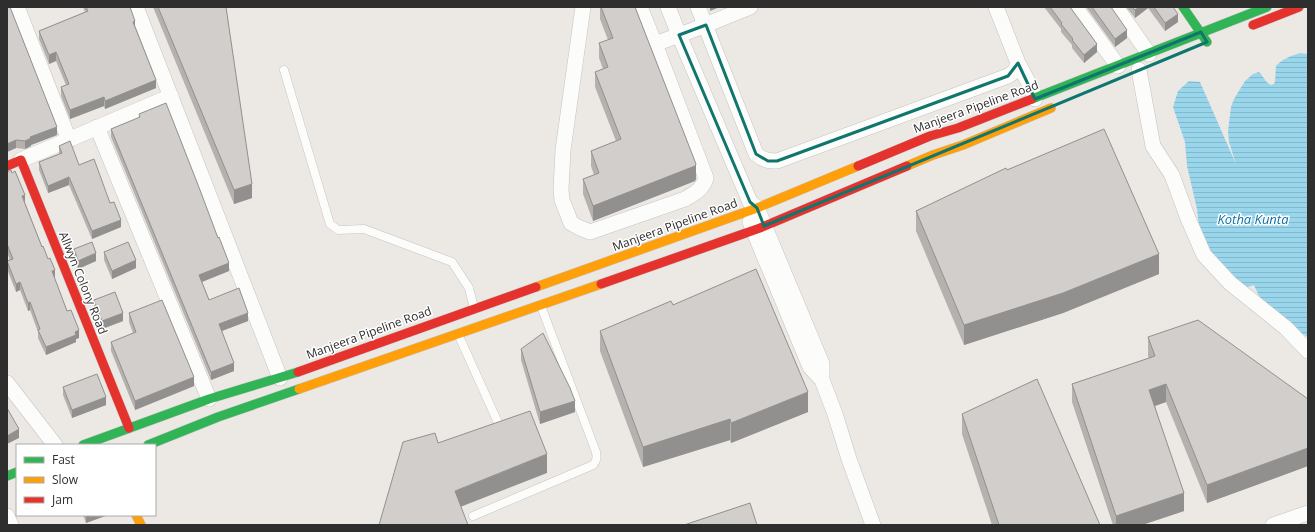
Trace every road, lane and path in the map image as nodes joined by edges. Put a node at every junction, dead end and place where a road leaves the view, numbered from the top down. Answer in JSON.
{"nodes":[{"id":1,"x":18,"y":7,"type":"edge"},
{"id":2,"x":136,"y":7,"type":"edge"},
{"id":3,"x":583,"y":7,"type":"edge"},
{"id":4,"x":640,"y":7,"type":"edge"},
{"id":5,"x":668,"y":7,"type":"edge"},
{"id":6,"x":698,"y":7,"type":"edge"},
{"id":7,"x":750,"y":7,"type":"edge"},
{"id":8,"x":996,"y":7,"type":"edge"},
{"id":9,"x":1075,"y":7,"type":"edge"},
{"id":10,"x":1116,"y":7,"type":"edge"},
{"id":11,"x":1183,"y":7,"type":"edge"},
{"id":12,"x":1299,"y":7,"type":"edge"},
{"id":13,"x":1260,"y":8,"type":"edge"},
{"id":14,"x":706,"y":25,"type":"junction"},
{"id":15,"x":1248,"y":27,"type":"dead end"},
{"id":16,"x":1201,"y":32,"type":"junction"},
{"id":17,"x":679,"y":36,"type":"junction"},
{"id":18,"x":655,"y":44,"type":"junction"},
{"id":19,"x":1198,"y":46,"type":"dead end"},
{"id":20,"x":1018,"y":63,"type":"junction"},
{"id":21,"x":1136,"y":67,"type":"junction"},
{"id":22,"x":284,"y":70,"type":"dead end"},
{"id":23,"x":171,"y":96,"type":"junction"},
{"id":24,"x":1035,"y":99,"type":"junction"},
{"id":25,"x":1058,"y":105,"type":"dead end"},
{"id":26,"x":98,"y":127,"type":"junction"},
{"id":27,"x":958,"y":128,"type":"junction"},
{"id":28,"x":69,"y":140,"type":"junction"},
{"id":29,"x":963,"y":145,"type":"junction"},
{"id":30,"x":21,"y":160,"type":"junction"},
{"id":31,"x":7,"y":166,"type":"edge"},
{"id":32,"x":751,"y":207,"type":"junction"},
{"id":33,"x":758,"y":229,"type":"junction"},
{"id":34,"x":540,"y":305,"type":"junction"},
{"id":35,"x":475,"y":308,"type":"junction"},
{"id":36,"x":458,"y":334,"type":"junction"},
{"id":37,"x":368,"y":346,"type":"junction"},
{"id":38,"x":1308,"y":351,"type":"edge"},
{"id":39,"x":373,"y":364,"type":"junction"},
{"id":40,"x":280,"y":378,"type":"junction"},
{"id":41,"x":7,"y":383,"type":"edge"},
{"id":42,"x":209,"y":399,"type":"junction"},
{"id":43,"x":514,"y":426,"type":"edge"},
{"id":44,"x":129,"y":428,"type":"junction"},
{"id":45,"x":54,"y":444,"type":"edge"},
{"id":46,"x":86,"y":444,"type":"edge"},
{"id":47,"x":156,"y":445,"type":"edge"},
{"id":48,"x":1308,"y":513,"type":"edge"},
{"id":49,"x":7,"y":516,"type":"edge"},
{"id":50,"x":473,"y":516,"type":"dead end"},
{"id":51,"x":1281,"y":524,"type":"edge"},
{"id":52,"x":11,"y":525,"type":"edge"},
{"id":53,"x":873,"y":525,"type":"edge"}],
"edges":[{"from":1,"to":28,"type":"street"},
{"from":2,"to":23,"type":"street"},
{"from":3,"to":18,"type":"street"},
{"from":4,"to":18,"type":"street"},
{"from":5,"to":17,"type":"street"},
{"from":6,"to":14,"type":"street"},
{"from":7,"to":14,"type":"street"},
{"from":8,"to":20,"type":"street"},
{"from":9,"to":21,"type":"street"},
{"from":10,"to":21,"type":"street"},
{"from":11,"to":16,"type":"main road"},
{"from":12,"to":15,"type":"main road"},
{"from":13,"to":16,"type":"main road","name":"Manjeera Pipeline Road"},
{"from":14,"to":17,"type":"street"},
{"from":14,"to":20,"type":"street"},
{"from":16,"to":19,"type":"main road"},
{"from":16,"to":21,"type":"main road","name":"Manjeera Pipeline Road"},
{"from":17,"to":18,"type":"street"},
{"from":17,"to":32,"type":"street"},
{"from":20,"to":24,"type":"street"},
{"from":21,"to":24,"type":"main road","name":"Manjeera Pipeline Road"},
{"from":21,"to":38,"type":"street"},
{"from":22,"to":35,"type":"lane"},
{"from":23,"to":26,"type":"street"},
{"from":23,"to":40,"type":"street"},
{"from":24,"to":27,"type":"main road","name":"Manjeera Pipeline Road"},
{"from":25,"to":29,"type":"main road"},
{"from":26,"to":28,"type":"street"},
{"from":26,"to":42,"type":"street"},
{"from":27,"to":29,"type":"main road"},
{"from":27,"to":32,"type":"main road","name":"Manjeera Pipeline Road"},
{"from":28,"to":30,"type":"street"},
{"from":29,"to":33,"type":"main road"},
{"from":30,"to":31,"type":"main road"},
{"from":30,"to":44,"type":"main road","name":"Allwyn Colony Road"},
{"from":32,"to":33,"type":"street"},
{"from":32,"to":35,"type":"main road","name":"Manjeera Pipeline Road"},
{"from":33,"to":34,"type":"main road"},
{"from":33,"to":53,"type":"street"},
{"from":34,"to":36,"type":"main road"},
{"from":34,"to":50,"type":"lane"},
{"from":35,"to":37,"type":"main road","name":"Manjeera Pipeline Road"},
{"from":36,"to":39,"type":"main road"},
{"from":36,"to":43,"type":"lane"},
{"from":37,"to":39,"type":"main road"},
{"from":37,"to":40,"type":"main road","name":"Manjeera Pipeline Road"},
{"from":39,"to":47,"type":"main road"},
{"from":40,"to":42,"type":"main road","name":"Manjeera Pipeline Road"},
{"from":41,"to":45,"type":"street"},
{"from":42,"to":44,"type":"main road","name":"Manjeera Pipeline Road"},
{"from":44,"to":46,"type":"main road","name":"Manjeera Pipeline Road"},
{"from":48,"to":51,"type":"street"},
{"from":49,"to":52,"type":"street"}]}
